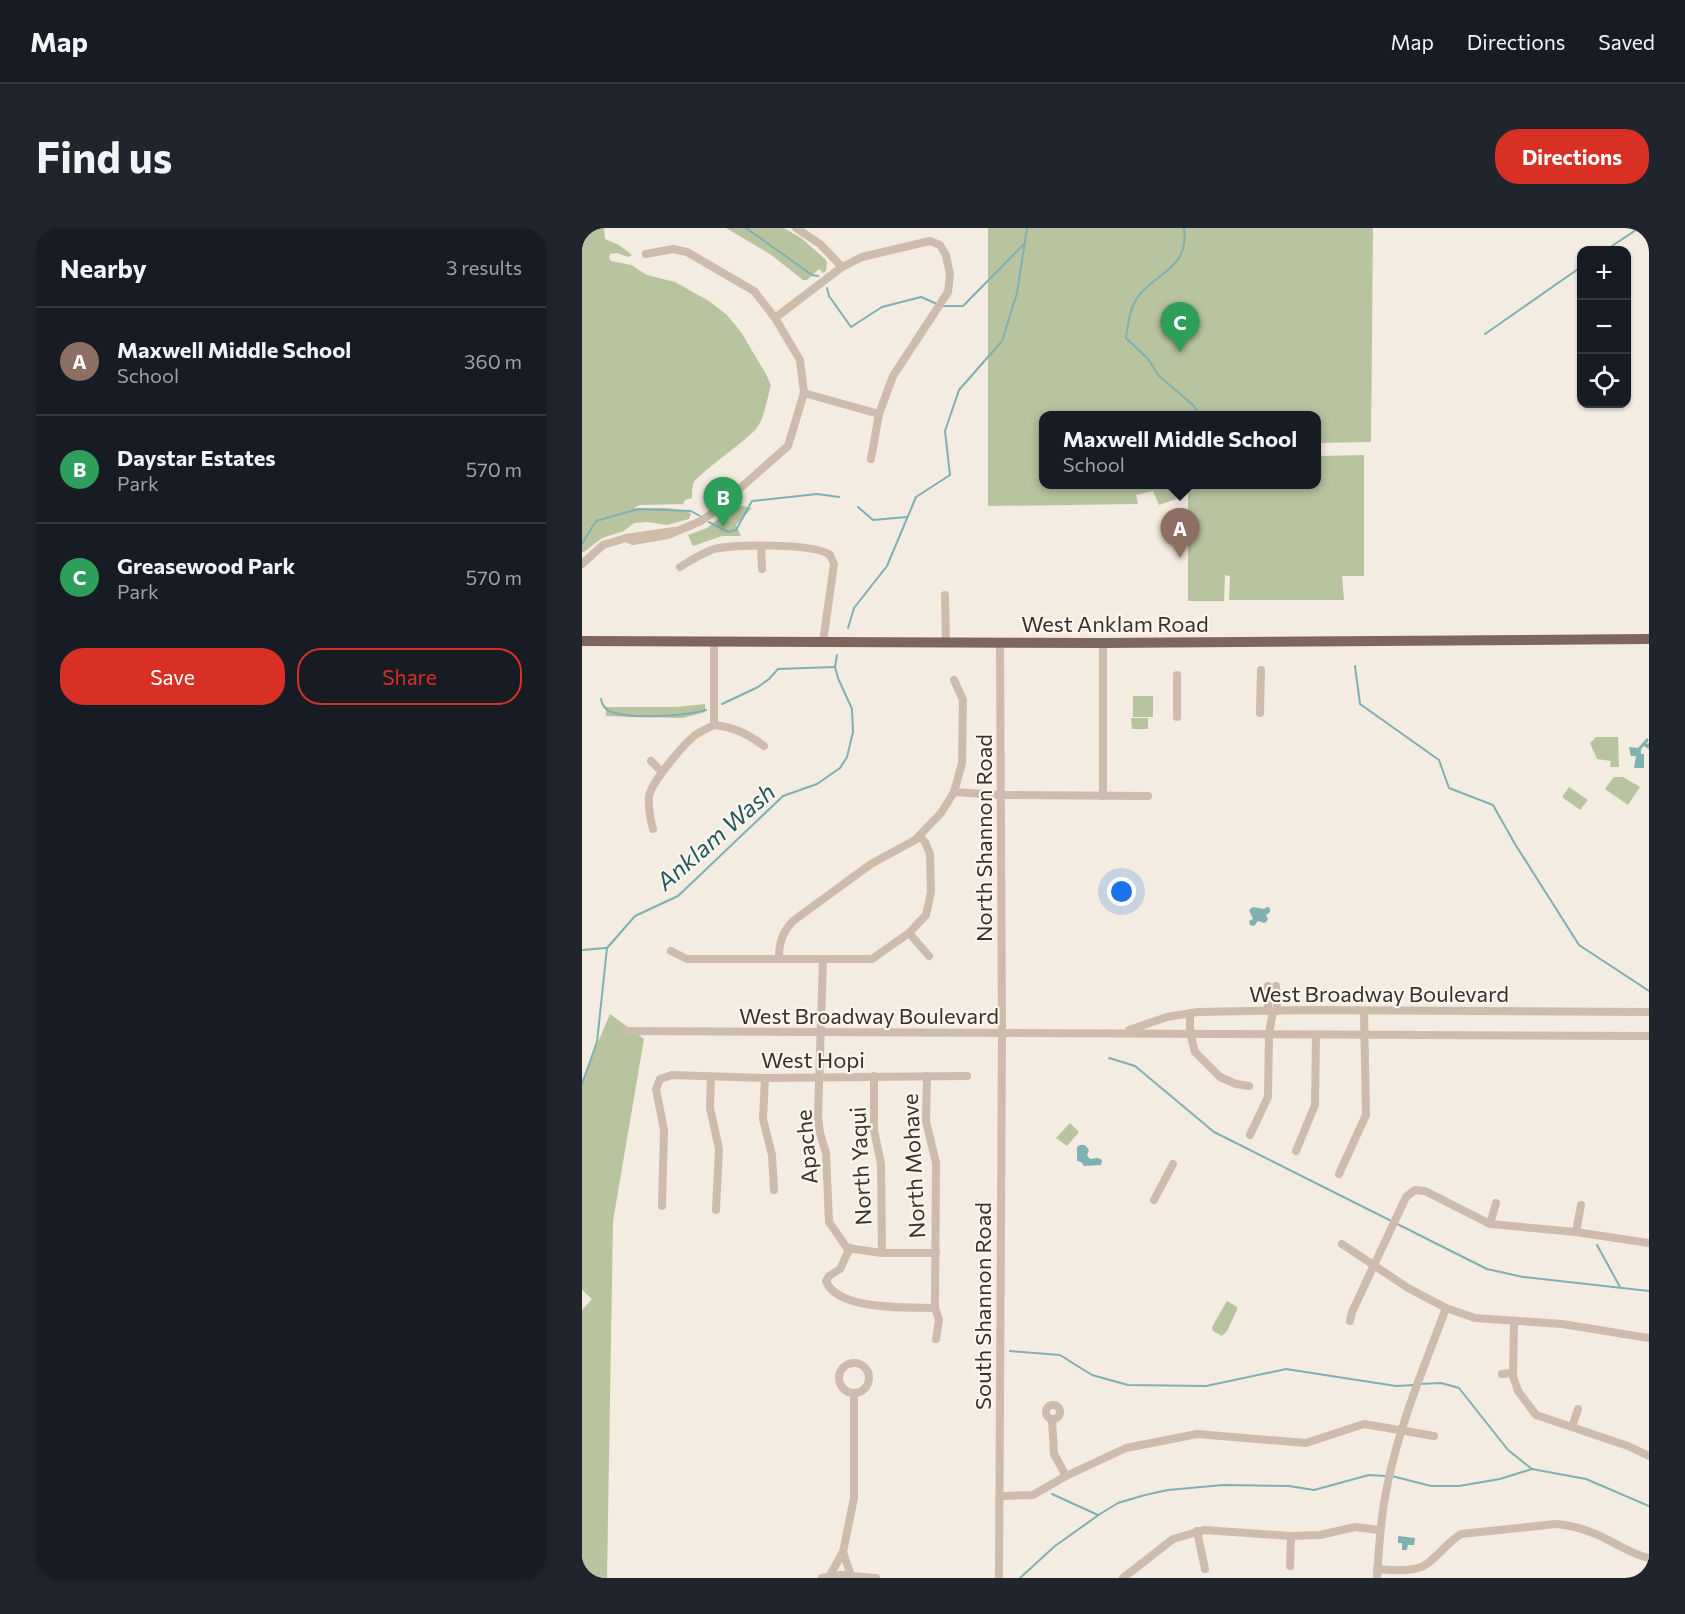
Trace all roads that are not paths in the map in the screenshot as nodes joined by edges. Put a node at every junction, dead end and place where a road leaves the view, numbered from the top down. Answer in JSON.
{"nodes":[{"id":1,"x":796,"y":228,"type":"edge"},
{"id":2,"x":646,"y":254,"type":"dead end"},
{"id":3,"x":842,"y":267,"type":"junction"},
{"id":4,"x":776,"y":318,"type":"junction"},
{"id":5,"x":804,"y":393,"type":"junction"},
{"id":6,"x":879,"y":414,"type":"junction"},
{"id":7,"x":871,"y":459,"type":"dead end"},
{"id":8,"x":760,"y":546,"type":"junction"},
{"id":9,"x":582,"y":564,"type":"edge"},
{"id":10,"x":680,"y":567,"type":"dead end"},
{"id":11,"x":762,"y":569,"type":"dead end"},
{"id":12,"x":945,"y":595,"type":"dead end"},
{"id":13,"x":1649,"y":639,"type":"edge"},
{"id":14,"x":582,"y":641,"type":"edge"},
{"id":15,"x":714,"y":642,"type":"junction"},
{"id":16,"x":823,"y":642,"type":"junction"},
{"id":17,"x":946,"y":643,"type":"junction"},
{"id":18,"x":1000,"y":643,"type":"junction"},
{"id":19,"x":1103,"y":643,"type":"junction"},
{"id":20,"x":1261,"y":670,"type":"dead end"},
{"id":21,"x":1177,"y":675,"type":"dead end"},
{"id":22,"x":954,"y":680,"type":"dead end"},
{"id":23,"x":1260,"y":713,"type":"dead end"},
{"id":24,"x":1177,"y":717,"type":"dead end"},
{"id":25,"x":714,"y":725,"type":"junction"},
{"id":26,"x":764,"y":746,"type":"dead end"},
{"id":27,"x":651,"y":761,"type":"dead end"},
{"id":28,"x":662,"y":772,"type":"junction"},
{"id":29,"x":954,"y":792,"type":"junction"},
{"id":30,"x":1000,"y":795,"type":"junction"},
{"id":31,"x":1103,"y":796,"type":"junction"},
{"id":32,"x":1148,"y":796,"type":"dead end"},
{"id":33,"x":653,"y":829,"type":"dead end"},
{"id":34,"x":919,"y":836,"type":"junction"},
{"id":35,"x":909,"y":933,"type":"junction"},
{"id":36,"x":671,"y":951,"type":"dead end"},
{"id":37,"x":929,"y":956,"type":"dead end"},
{"id":38,"x":779,"y":958,"type":"junction"},
{"id":39,"x":823,"y":960,"type":"junction"},
{"id":40,"x":1272,"y":986,"type":"dead end"},
{"id":41,"x":1273,"y":1011,"type":"junction"},
{"id":42,"x":1364,"y":1011,"type":"junction"},
{"id":43,"x":1649,"y":1012,"type":"edge"},
{"id":44,"x":1190,"y":1013,"type":"junction"},
{"id":45,"x":624,"y":1031,"type":"dead end"},
{"id":46,"x":821,"y":1032,"type":"junction"},
{"id":47,"x":1002,"y":1033,"type":"junction"},
{"id":48,"x":1113,"y":1033,"type":"junction"},
{"id":49,"x":1190,"y":1033,"type":"junction"},
{"id":50,"x":1269,"y":1034,"type":"junction"},
{"id":51,"x":1316,"y":1035,"type":"junction"},
{"id":52,"x":1365,"y":1035,"type":"junction"},
{"id":53,"x":1649,"y":1036,"type":"edge"},
{"id":54,"x":874,"y":1076,"type":"junction"},
{"id":55,"x":927,"y":1076,"type":"junction"},
{"id":56,"x":967,"y":1076,"type":"dead end"},
{"id":57,"x":711,"y":1077,"type":"junction"},
{"id":58,"x":820,"y":1077,"type":"junction"},
{"id":59,"x":765,"y":1078,"type":"junction"},
{"id":60,"x":1249,"y":1086,"type":"dead end"},
{"id":61,"x":1250,"y":1135,"type":"dead end"},
{"id":62,"x":1296,"y":1151,"type":"dead end"},
{"id":63,"x":1173,"y":1164,"type":"dead end"},
{"id":64,"x":1339,"y":1174,"type":"dead end"},
{"id":65,"x":774,"y":1190,"type":"dead end"},
{"id":66,"x":1154,"y":1200,"type":"dead end"},
{"id":67,"x":1496,"y":1203,"type":"dead end"},
{"id":68,"x":1581,"y":1205,"type":"dead end"},
{"id":69,"x":663,"y":1206,"type":"dead end"},
{"id":70,"x":716,"y":1210,"type":"dead end"},
{"id":71,"x":1490,"y":1224,"type":"junction"},
{"id":72,"x":1576,"y":1232,"type":"junction"},
{"id":73,"x":1649,"y":1243,"type":"edge"},
{"id":74,"x":1342,"y":1244,"type":"dead end"},
{"id":75,"x":850,"y":1248,"type":"junction"},
{"id":76,"x":882,"y":1252,"type":"junction"},
{"id":77,"x":936,"y":1254,"type":"junction"},
{"id":78,"x":1373,"y":1264,"type":"junction"},
{"id":79,"x":935,"y":1308,"type":"junction"},
{"id":80,"x":1446,"y":1308,"type":"junction"},
{"id":81,"x":1350,"y":1321,"type":"dead end"},
{"id":82,"x":1514,"y":1321,"type":"junction"},
{"id":83,"x":1649,"y":1338,"type":"edge"},
{"id":84,"x":936,"y":1340,"type":"dead end"},
{"id":85,"x":1513,"y":1373,"type":"junction"},
{"id":86,"x":1502,"y":1374,"type":"dead end"},
{"id":87,"x":854,"y":1393,"type":"dead end"},
{"id":88,"x":1578,"y":1409,"type":"dead end"},
{"id":89,"x":1053,"y":1419,"type":"dead end"},
{"id":90,"x":1572,"y":1427,"type":"junction"},
{"id":91,"x":1401,"y":1429,"type":"junction"},
{"id":92,"x":1434,"y":1436,"type":"dead end"},
{"id":93,"x":1649,"y":1456,"type":"edge"},
{"id":94,"x":1066,"y":1476,"type":"junction"},
{"id":95,"x":1000,"y":1496,"type":"junction"},
{"id":96,"x":1379,"y":1530,"type":"junction"},
{"id":97,"x":1197,"y":1532,"type":"junction"},
{"id":98,"x":1291,"y":1536,"type":"junction"},
{"id":99,"x":843,"y":1552,"type":"junction"},
{"id":100,"x":1649,"y":1558,"type":"edge"},
{"id":101,"x":1290,"y":1566,"type":"dead end"},
{"id":102,"x":1205,"y":1569,"type":"dead end"},
{"id":103,"x":1377,"y":1569,"type":"junction"},
{"id":104,"x":850,"y":1576,"type":"junction"},
{"id":105,"x":825,"y":1578,"type":"edge"},
{"id":106,"x":876,"y":1578,"type":"edge"},
{"id":107,"x":999,"y":1578,"type":"edge"},
{"id":108,"x":1123,"y":1578,"type":"edge"},
{"id":109,"x":1377,"y":1578,"type":"edge"}],
"edges":[{"from":1,"to":3,"type":"street"},
{"from":2,"to":4,"type":"street"},
{"from":3,"to":4,"type":"street"},
{"from":3,"to":6,"type":"street"},
{"from":4,"to":5,"type":"street"},
{"from":5,"to":6,"type":"street"},
{"from":5,"to":9,"type":"street"},
{"from":6,"to":7,"type":"street"},
{"from":8,"to":10,"type":"street"},
{"from":8,"to":11,"type":"street"},
{"from":8,"to":16,"type":"street"},
{"from":12,"to":17,"type":"street"},
{"from":13,"to":19,"type":"main road","name":"West Anklam Road"},
{"from":14,"to":15,"type":"main road","name":"West Anklam Road"},
{"from":15,"to":16,"type":"main road","name":"West Anklam Road"},
{"from":15,"to":25,"type":"street"},
{"from":16,"to":17,"type":"main road","name":"West Anklam Road"},
{"from":17,"to":18,"type":"main road","name":"West Anklam Road"},
{"from":18,"to":19,"type":"main road","name":"West Anklam Road"},
{"from":18,"to":30,"type":"street","name":"North Shannon Road"},
{"from":19,"to":31,"type":"street"},
{"from":20,"to":23,"type":"street"},
{"from":21,"to":24,"type":"street"},
{"from":22,"to":29,"type":"street"},
{"from":25,"to":26,"type":"street"},
{"from":25,"to":28,"type":"street"},
{"from":27,"to":28,"type":"street"},
{"from":28,"to":33,"type":"street"},
{"from":29,"to":30,"type":"street"},
{"from":29,"to":34,"type":"street"},
{"from":30,"to":31,"type":"street"},
{"from":30,"to":47,"type":"street","name":"North Shannon Road"},
{"from":31,"to":32,"type":"street"},
{"from":34,"to":35,"type":"street"},
{"from":34,"to":38,"type":"street"},
{"from":35,"to":37,"type":"street"},
{"from":35,"to":39,"type":"street"},
{"from":36,"to":38,"type":"street"},
{"from":38,"to":39,"type":"street"},
{"from":39,"to":46,"type":"street","name":"Apache"},
{"from":40,"to":41,"type":"street"},
{"from":41,"to":42,"type":"street","name":"West Broadway Boulevard"},
{"from":41,"to":44,"type":"street","name":"West Broadway Boulevard"},
{"from":41,"to":50,"type":"street"},
{"from":42,"to":43,"type":"street","name":"West Broadway Boulevard"},
{"from":42,"to":52,"type":"street"},
{"from":44,"to":48,"type":"street","name":"West Broadway Boulevard"},
{"from":44,"to":49,"type":"street"},
{"from":45,"to":46,"type":"street","name":"West Broadway Boulevard"},
{"from":46,"to":47,"type":"street","name":"West Broadway Boulevard"},
{"from":46,"to":58,"type":"street","name":"Apache"},
{"from":47,"to":48,"type":"street","name":"West Broadway Boulevard"},
{"from":47,"to":95,"type":"street","name":"South Shannon Road"},
{"from":48,"to":49,"type":"street","name":"West Broadway Boulevard"},
{"from":49,"to":50,"type":"street","name":"West Broadway Boulevard"},
{"from":49,"to":60,"type":"street"},
{"from":50,"to":51,"type":"street","name":"West Broadway Boulevard"},
{"from":50,"to":61,"type":"street"},
{"from":51,"to":52,"type":"street","name":"West Broadway Boulevard"},
{"from":51,"to":62,"type":"street"},
{"from":52,"to":53,"type":"street","name":"West Broadway Boulevard"},
{"from":52,"to":64,"type":"street"},
{"from":54,"to":55,"type":"street","name":"West Hopi"},
{"from":54,"to":58,"type":"street","name":"West Hopi"},
{"from":54,"to":76,"type":"street","name":"North Yaqui"},
{"from":55,"to":56,"type":"street","name":"West Hopi"},
{"from":55,"to":77,"type":"street","name":"North Mohave"},
{"from":57,"to":59,"type":"street","name":"West Hopi"},
{"from":57,"to":69,"type":"street","name":"West Hopi"},
{"from":57,"to":70,"type":"street"},
{"from":58,"to":59,"type":"street","name":"West Hopi"},
{"from":58,"to":75,"type":"street","name":"Apache"},
{"from":59,"to":65,"type":"street"},
{"from":63,"to":66,"type":"street"},
{"from":67,"to":71,"type":"street"},
{"from":68,"to":72,"type":"street"},
{"from":71,"to":72,"type":"street"},
{"from":71,"to":78,"type":"street"},
{"from":72,"to":73,"type":"street"},
{"from":74,"to":78,"type":"street"},
{"from":75,"to":76,"type":"street"},
{"from":75,"to":79,"type":"street"},
{"from":76,"to":77,"type":"street"},
{"from":77,"to":79,"type":"street","name":"North Mohave"},
{"from":78,"to":80,"type":"street"},
{"from":78,"to":81,"type":"street"},
{"from":79,"to":84,"type":"street","name":"North Mohave"},
{"from":80,"to":82,"type":"street"},
{"from":80,"to":91,"type":"street"},
{"from":82,"to":83,"type":"street"},
{"from":82,"to":85,"type":"street"},
{"from":85,"to":86,"type":"street"},
{"from":85,"to":90,"type":"street"},
{"from":87,"to":99,"type":"street"},
{"from":88,"to":90,"type":"street"},
{"from":89,"to":94,"type":"street"},
{"from":90,"to":93,"type":"street"},
{"from":91,"to":92,"type":"street"},
{"from":91,"to":94,"type":"street"},
{"from":91,"to":96,"type":"street"},
{"from":94,"to":95,"type":"street"},
{"from":95,"to":107,"type":"street","name":"South Shannon Road"},
{"from":96,"to":98,"type":"street"},
{"from":96,"to":103,"type":"street"},
{"from":97,"to":98,"type":"street"},
{"from":97,"to":102,"type":"street"},
{"from":97,"to":108,"type":"street"},
{"from":98,"to":101,"type":"street"},
{"from":99,"to":104,"type":"street"},
{"from":99,"to":105,"type":"street"},
{"from":100,"to":103,"type":"street"},
{"from":103,"to":109,"type":"street"},
{"from":104,"to":105,"type":"street"},
{"from":104,"to":106,"type":"street"}]}
